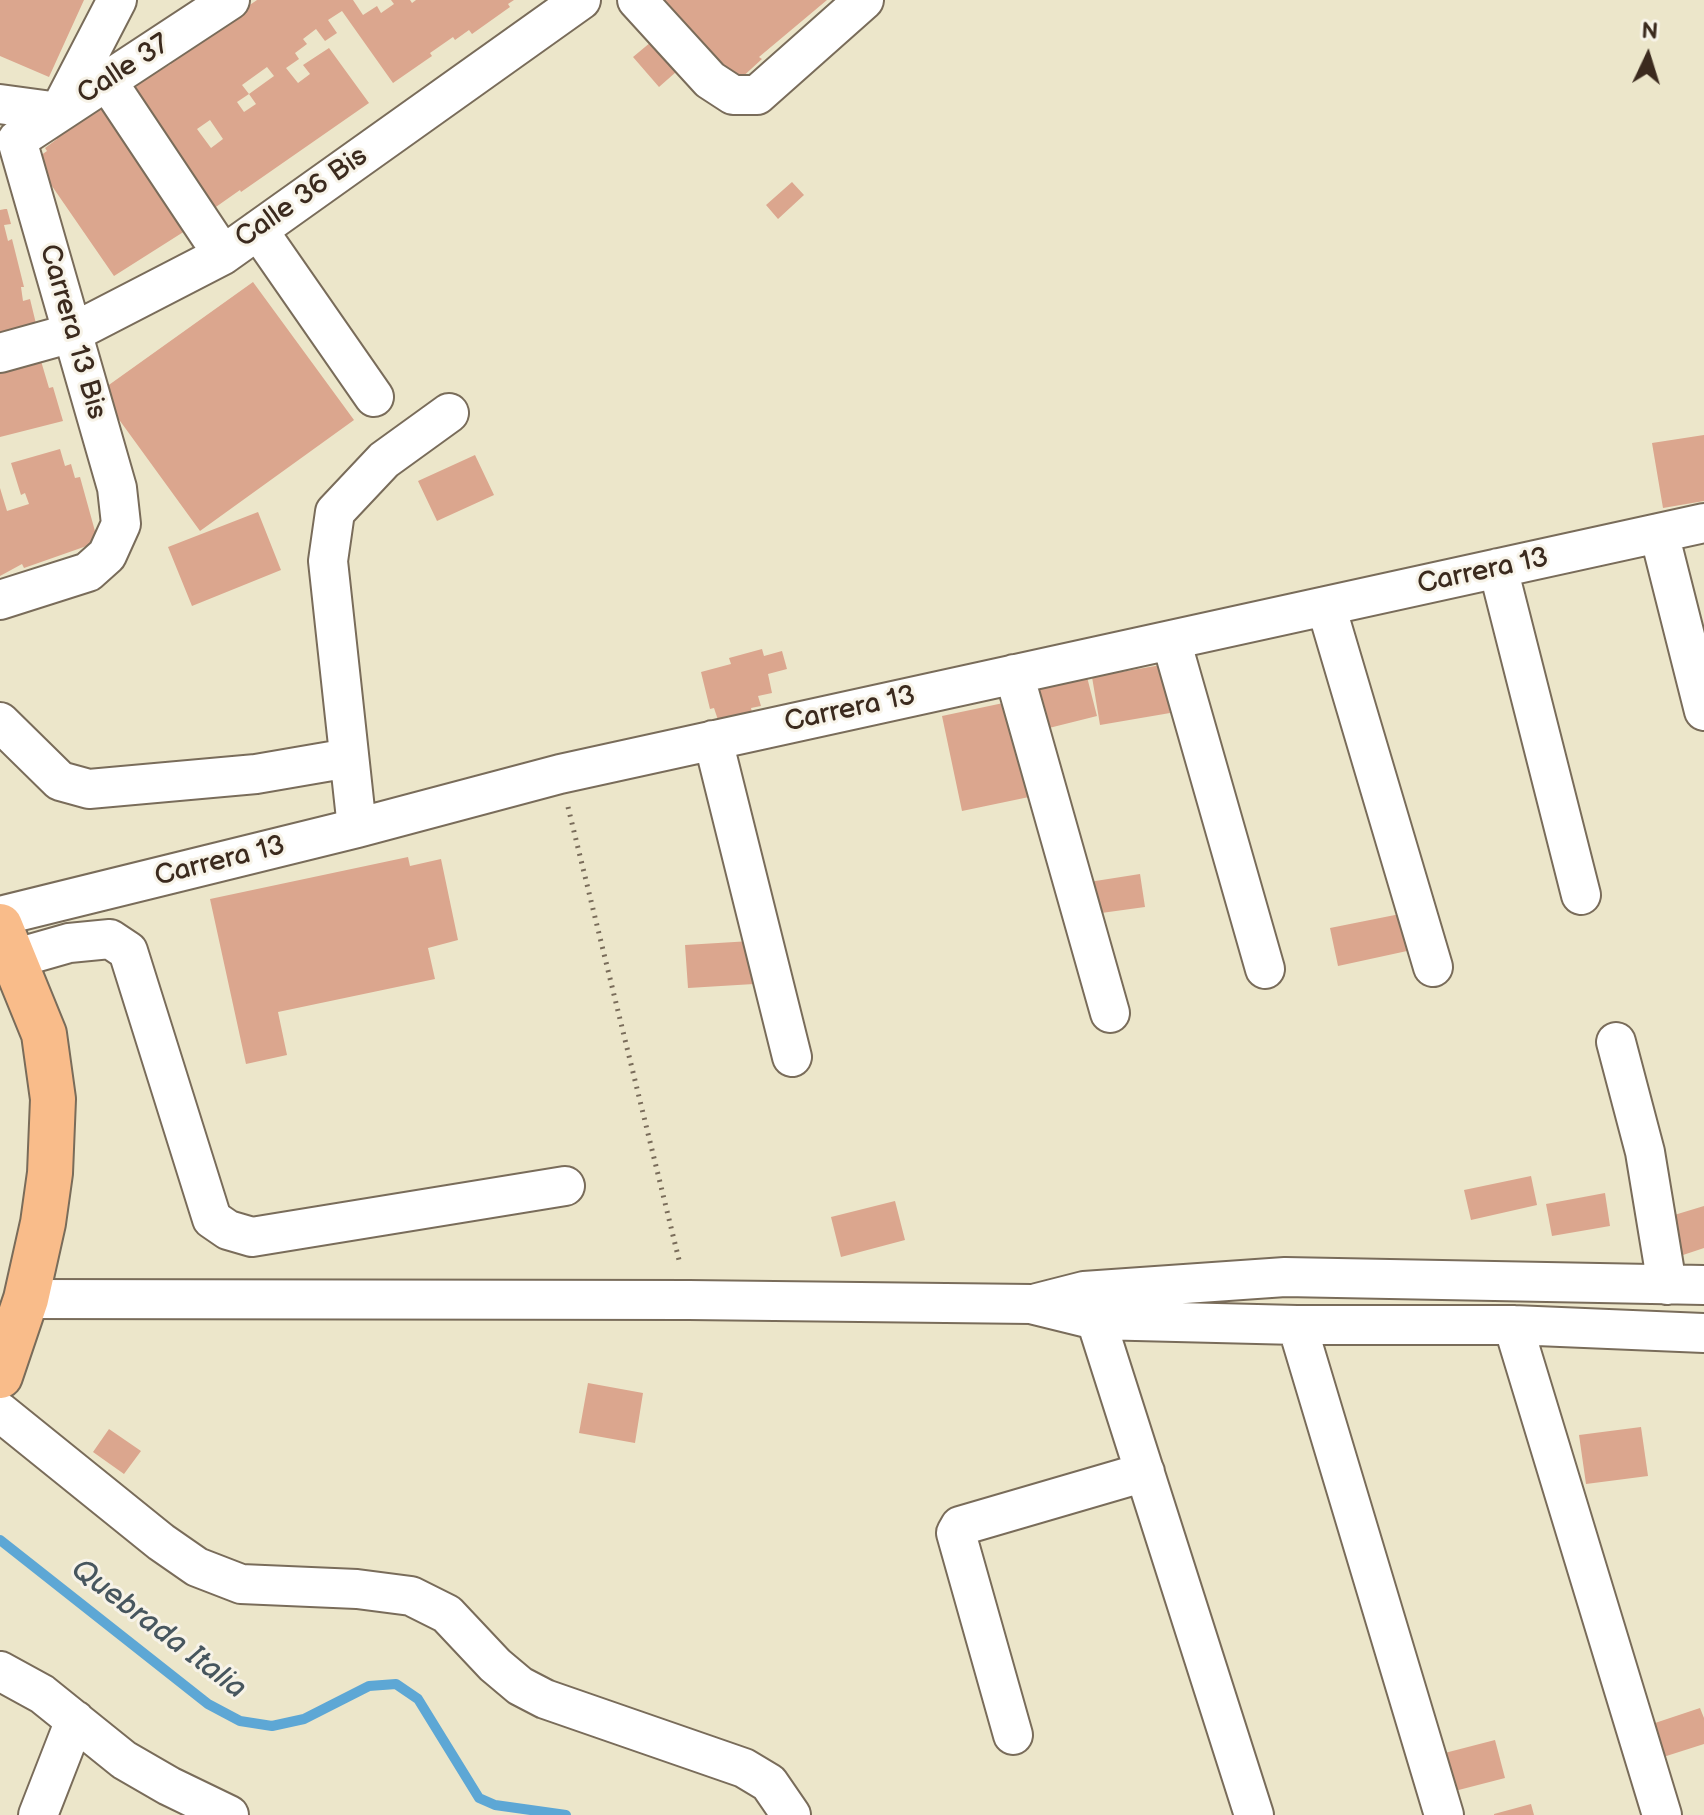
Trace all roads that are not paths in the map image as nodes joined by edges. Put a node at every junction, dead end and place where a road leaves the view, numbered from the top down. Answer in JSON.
{"nodes":[{"id":1,"x":117,"y":0,"type":"edge"},
{"id":2,"x":230,"y":0,"type":"edge"},
{"id":3,"x":581,"y":0,"type":"edge"},
{"id":4,"x":637,"y":0,"type":"edge"},
{"id":5,"x":864,"y":0,"type":"edge"},
{"id":6,"x":107,"y":81,"type":"junction"},
{"id":7,"x":0,"y":104,"type":"edge"},
{"id":8,"x":59,"y":112,"type":"junction"},
{"id":9,"x":17,"y":140,"type":"joint"},
{"id":10,"x":258,"y":230,"type":"junction"},
{"id":11,"x":223,"y":255,"type":"junction"},
{"id":12,"x":72,"y":333,"type":"junction"},
{"id":13,"x":0,"y":353,"type":"edge"},
{"id":14,"x":374,"y":397,"type":"dead end"},
{"id":15,"x":449,"y":413,"type":"dead end"},
{"id":16,"x":1704,"y":523,"type":"edge"},
{"id":17,"x":1659,"y":533,"type":"junction"},
{"id":18,"x":1498,"y":568,"type":"junction"},
{"id":19,"x":0,"y":600,"type":"edge"},
{"id":20,"x":1326,"y":606,"type":"junction"},
{"id":21,"x":1171,"y":640,"type":"junction"},
{"id":22,"x":1014,"y":674,"type":"junction"},
{"id":23,"x":1704,"y":711,"type":"edge"},
{"id":24,"x":0,"y":722,"type":"edge"},
{"id":25,"x":713,"y":740,"type":"junction"},
{"id":26,"x":349,"y":758,"type":"junction"},
{"id":27,"x":357,"y":828,"type":"junction"},
{"id":28,"x":1581,"y":895,"type":"dead end"},
{"id":29,"x":0,"y":916,"type":"edge"},
{"id":30,"x":7,"y":942,"type":"edge"},
{"id":31,"x":1433,"y":967,"type":"dead end"},
{"id":32,"x":1265,"y":969,"type":"dead end"},
{"id":33,"x":1110,"y":1013,"type":"dead end"},
{"id":34,"x":1616,"y":1042,"type":"dead end"},
{"id":35,"x":792,"y":1057,"type":"dead end"},
{"id":36,"x":565,"y":1186,"type":"dead end"},
{"id":37,"x":1686,"y":1285,"type":"edge"},
{"id":38,"x":26,"y":1299,"type":"junction"},
{"id":39,"x":1031,"y":1304,"type":"junction"},
{"id":40,"x":1096,"y":1320,"type":"junction"},
{"id":41,"x":1297,"y":1325,"type":"junction"},
{"id":42,"x":1513,"y":1325,"type":"junction"},
{"id":43,"x":1704,"y":1333,"type":"edge"},
{"id":44,"x":0,"y":1376,"type":"edge"},
{"id":45,"x":0,"y":1412,"type":"edge"},
{"id":46,"x":1145,"y":1472,"type":"junction"},
{"id":47,"x":0,"y":1671,"type":"edge"},
{"id":48,"x":75,"y":1720,"type":"junction"},
{"id":49,"x":1013,"y":1735,"type":"dead end"},
{"id":50,"x":38,"y":1815,"type":"edge"},
{"id":51,"x":229,"y":1815,"type":"edge"},
{"id":52,"x":791,"y":1815,"type":"edge"},
{"id":53,"x":1254,"y":1815,"type":"edge"},
{"id":54,"x":1444,"y":1815,"type":"edge"},
{"id":55,"x":1662,"y":1815,"type":"edge"}],
"edges":[{"from":1,"to":8,"type":"street"},
{"from":2,"to":6,"type":"street","name":"Calle 37"},
{"from":3,"to":10,"type":"street","name":"Calle 36 Bis"},
{"from":4,"to":5,"type":"street"},
{"from":6,"to":8,"type":"street","name":"Calle 37"},
{"from":6,"to":11,"type":"street"},
{"from":7,"to":8,"type":"street"},
{"from":8,"to":9,"type":"street","name":"Calle 37"},
{"from":9,"to":12,"type":"street","name":"Carrera 13 Bis"},
{"from":10,"to":11,"type":"street","name":"Calle 36 Bis"},
{"from":10,"to":14,"type":"street"},
{"from":11,"to":12,"type":"street","name":"Calle 36 Bis"},
{"from":12,"to":13,"type":"street","name":"Calle 36 Bis"},
{"from":12,"to":19,"type":"street","name":"Carrera 13 Bis"},
{"from":15,"to":26,"type":"street"},
{"from":16,"to":17,"type":"street","name":"Carrera 13"},
{"from":17,"to":18,"type":"street","name":"Carrera 13"},
{"from":17,"to":23,"type":"street"},
{"from":18,"to":20,"type":"street","name":"Carrera 13"},
{"from":18,"to":28,"type":"street"},
{"from":20,"to":21,"type":"street","name":"Carrera 13"},
{"from":20,"to":31,"type":"street"},
{"from":21,"to":22,"type":"street","name":"Carrera 13"},
{"from":21,"to":32,"type":"street"},
{"from":22,"to":25,"type":"street","name":"Carrera 13"},
{"from":22,"to":33,"type":"street"},
{"from":24,"to":26,"type":"street"},
{"from":25,"to":27,"type":"street","name":"Carrera 13"},
{"from":25,"to":35,"type":"street"},
{"from":26,"to":27,"type":"street"},
{"from":27,"to":29,"type":"street","name":"Carrera 13"},
{"from":30,"to":36,"type":"street"},
{"from":30,"to":38,"type":"main road"},
{"from":34,"to":37,"type":"street"},
{"from":37,"to":39,"type":"street"},
{"from":38,"to":39,"type":"street"},
{"from":38,"to":44,"type":"main road"},
{"from":39,"to":40,"type":"street"},
{"from":40,"to":41,"type":"street"},
{"from":40,"to":46,"type":"street"},
{"from":41,"to":42,"type":"street"},
{"from":41,"to":54,"type":"street"},
{"from":42,"to":43,"type":"street"},
{"from":42,"to":55,"type":"street"},
{"from":45,"to":52,"type":"street"},
{"from":46,"to":49,"type":"street"},
{"from":46,"to":53,"type":"street"},
{"from":47,"to":48,"type":"street"},
{"from":48,"to":50,"type":"street"},
{"from":48,"to":51,"type":"street"}]}
